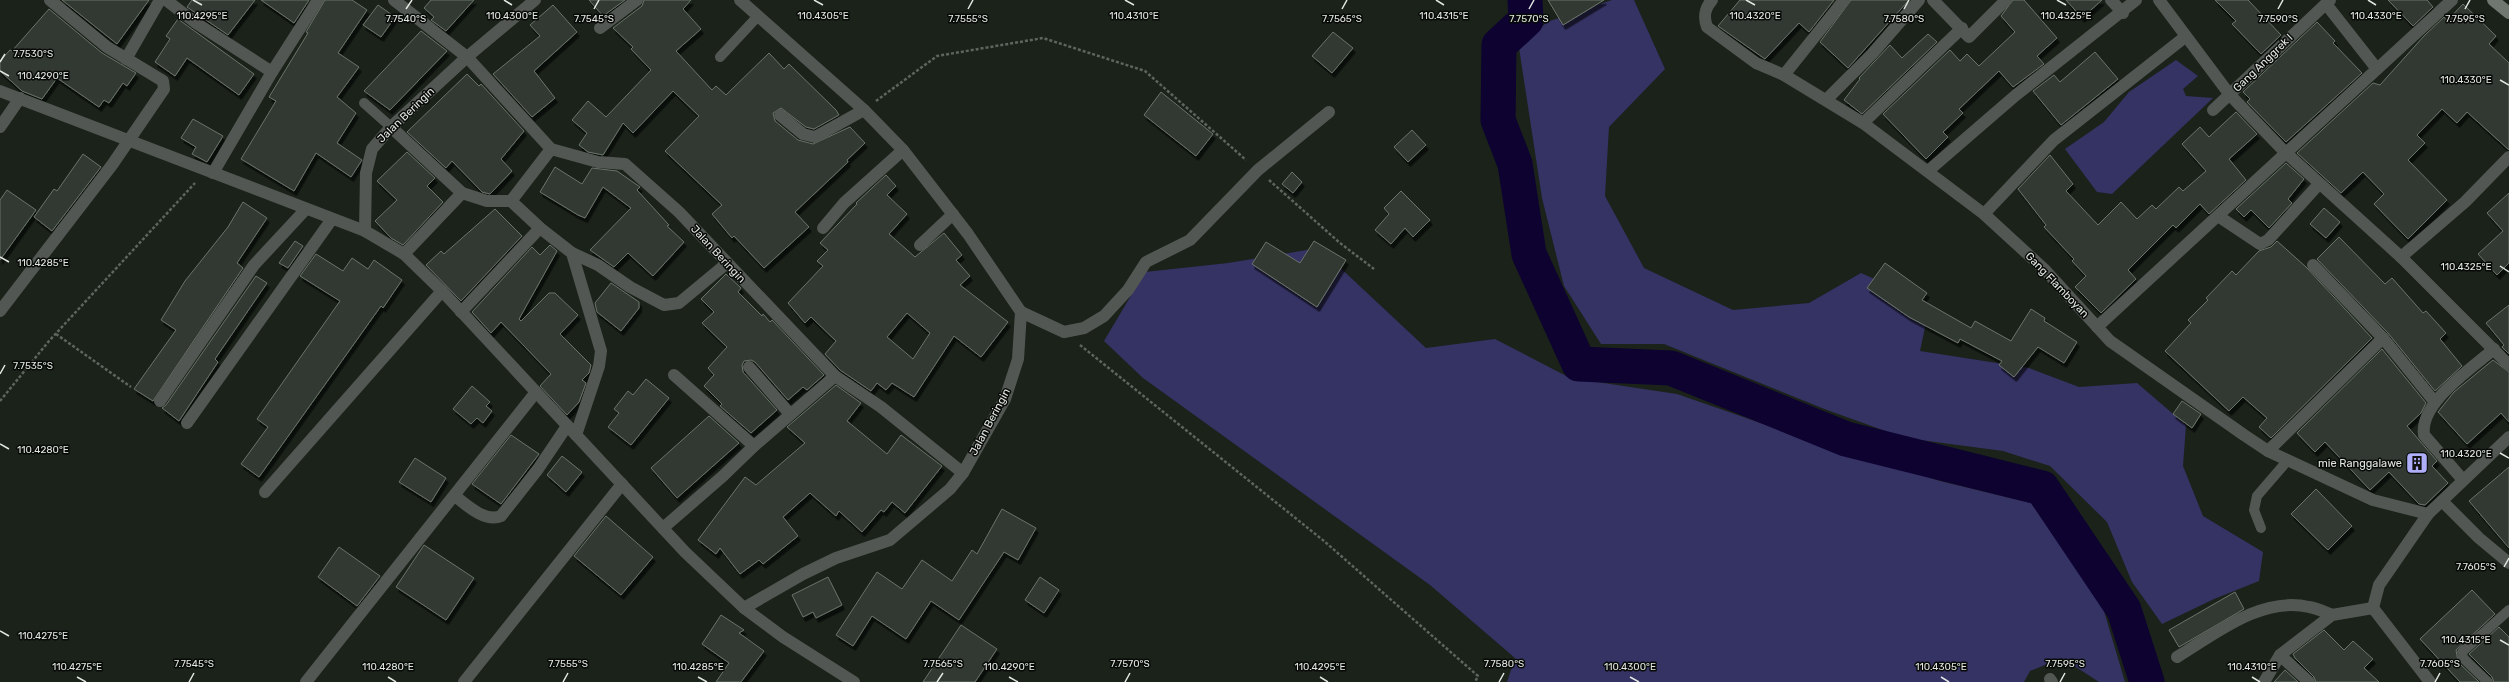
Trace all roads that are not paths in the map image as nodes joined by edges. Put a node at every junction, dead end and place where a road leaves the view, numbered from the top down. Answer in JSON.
{"nodes":[{"id":1,"x":50,"y":0,"type":"edge"},
{"id":2,"x":160,"y":0,"type":"edge"},
{"id":3,"x":166,"y":0,"type":"edge"},
{"id":4,"x":318,"y":0,"type":"edge"},
{"id":5,"x":394,"y":0,"type":"edge"},
{"id":6,"x":535,"y":0,"type":"edge"},
{"id":7,"x":637,"y":0,"type":"edge"},
{"id":8,"x":740,"y":0,"type":"edge"},
{"id":9,"x":1712,"y":0,"type":"edge"},
{"id":10,"x":1844,"y":0,"type":"edge"},
{"id":11,"x":1919,"y":0,"type":"edge"},
{"id":12,"x":1932,"y":0,"type":"edge"},
{"id":13,"x":2006,"y":0,"type":"edge"},
{"id":14,"x":2111,"y":0,"type":"edge"},
{"id":15,"x":2136,"y":0,"type":"edge"},
{"id":16,"x":2159,"y":0,"type":"edge"},
{"id":17,"x":2452,"y":0,"type":"edge"},
{"id":18,"x":2493,"y":0,"type":"edge"},
{"id":19,"x":2328,"y":2,"type":"edge"},
{"id":20,"x":2122,"y":13,"type":"junction"},
{"id":21,"x":2509,"y":13,"type":"edge"},
{"id":22,"x":758,"y":16,"type":"junction"},
{"id":23,"x":600,"y":28,"type":"dead end"},
{"id":24,"x":1962,"y":28,"type":"junction"},
{"id":25,"x":2185,"y":38,"type":"junction"},
{"id":26,"x":467,"y":57,"type":"junction"},
{"id":27,"x":720,"y":57,"type":"dead end"},
{"id":28,"x":126,"y":59,"type":"junction"},
{"id":29,"x":2378,"y":69,"type":"junction"},
{"id":30,"x":272,"y":72,"type":"junction"},
{"id":31,"x":1784,"y":75,"type":"junction"},
{"id":32,"x":0,"y":90,"type":"edge"},
{"id":33,"x":2230,"y":94,"type":"junction"},
{"id":34,"x":20,"y":98,"type":"junction"},
{"id":35,"x":1826,"y":100,"type":"junction"},
{"id":36,"x":364,"y":103,"type":"dead end"},
{"id":37,"x":864,"y":110,"type":"junction"},
{"id":38,"x":2213,"y":110,"type":"dead end"},
{"id":39,"x":1329,"y":112,"type":"dead end"},
{"id":40,"x":780,"y":115,"type":"dead end"},
{"id":41,"x":1863,"y":123,"type":"junction"},
{"id":42,"x":0,"y":127,"type":"edge"},
{"id":43,"x":391,"y":127,"type":"junction"},
{"id":44,"x":129,"y":140,"type":"junction"},
{"id":45,"x":551,"y":149,"type":"junction"},
{"id":46,"x":902,"y":150,"type":"junction"},
{"id":47,"x":2285,"y":152,"type":"junction"},
{"id":48,"x":2509,"y":157,"type":"edge"},
{"id":49,"x":210,"y":172,"type":"junction"},
{"id":50,"x":1928,"y":172,"type":"junction"},
{"id":51,"x":2319,"y":184,"type":"junction"},
{"id":52,"x":462,"y":193,"type":"junction"},
{"id":53,"x":511,"y":201,"type":"junction"},
{"id":54,"x":306,"y":209,"type":"junction"},
{"id":55,"x":953,"y":214,"type":"junction"},
{"id":56,"x":1984,"y":214,"type":"junction"},
{"id":57,"x":2218,"y":216,"type":"junction"},
{"id":58,"x":332,"y":219,"type":"junction"},
{"id":59,"x":540,"y":228,"type":"junction"},
{"id":60,"x":823,"y":228,"type":"dead end"},
{"id":61,"x":365,"y":231,"type":"junction"},
{"id":62,"x":920,"y":245,"type":"dead end"},
{"id":63,"x":572,"y":253,"type":"junction"},
{"id":64,"x":404,"y":254,"type":"junction"},
{"id":65,"x":2402,"y":257,"type":"junction"},
{"id":66,"x":726,"y":264,"type":"junction"},
{"id":67,"x":2313,"y":264,"type":"dead end"},
{"id":68,"x":442,"y":291,"type":"junction"},
{"id":69,"x":0,"y":311,"type":"edge"},
{"id":70,"x":461,"y":312,"type":"junction"},
{"id":71,"x":1021,"y":312,"type":"junction"},
{"id":72,"x":2097,"y":327,"type":"junction"},
{"id":73,"x":2383,"y":338,"type":"junction"},
{"id":74,"x":2494,"y":349,"type":"junction"},
{"id":75,"x":2509,"y":365,"type":"edge"},
{"id":76,"x":749,"y":367,"type":"dead end"},
{"id":77,"x":674,"y":375,"type":"dead end"},
{"id":78,"x":835,"y":376,"type":"junction"},
{"id":79,"x":536,"y":392,"type":"junction"},
{"id":80,"x":160,"y":401,"type":"dead end"},
{"id":81,"x":2434,"y":401,"type":"junction"},
{"id":82,"x":790,"y":414,"type":"junction"},
{"id":83,"x":188,"y":423,"type":"dead end"},
{"id":84,"x":567,"y":426,"type":"junction"},
{"id":85,"x":576,"y":435,"type":"junction"},
{"id":86,"x":2509,"y":437,"type":"edge"},
{"id":87,"x":754,"y":446,"type":"junction"},
{"id":88,"x":2268,"y":451,"type":"junction"},
{"id":89,"x":2288,"y":460,"type":"junction"},
{"id":90,"x":963,"y":473,"type":"junction"},
{"id":91,"x":2463,"y":480,"type":"junction"},
{"id":92,"x":622,"y":484,"type":"junction"},
{"id":93,"x":265,"y":492,"type":"dead end"},
{"id":94,"x":455,"y":496,"type":"junction"},
{"id":95,"x":2442,"y":501,"type":"junction"},
{"id":96,"x":2428,"y":514,"type":"junction"},
{"id":97,"x":663,"y":528,"type":"junction"},
{"id":98,"x":2261,"y":528,"type":"dead end"},
{"id":99,"x":2509,"y":563,"type":"edge"},
{"id":100,"x":744,"y":608,"type":"junction"},
{"id":101,"x":2373,"y":608,"type":"junction"},
{"id":102,"x":2509,"y":610,"type":"edge"},
{"id":103,"x":2332,"y":615,"type":"junction"},
{"id":104,"x":2280,"y":655,"type":"junction"},
{"id":105,"x":2177,"y":657,"type":"dead end"},
{"id":106,"x":306,"y":682,"type":"edge"},
{"id":107,"x":464,"y":682,"type":"edge"},
{"id":108,"x":854,"y":682,"type":"edge"},
{"id":109,"x":2264,"y":682,"type":"edge"},
{"id":110,"x":2309,"y":682,"type":"edge"},
{"id":111,"x":2430,"y":682,"type":"edge"},
{"id":112,"x":2488,"y":682,"type":"edge"}],
"edges":[{"from":1,"to":28,"type":"street"},
{"from":2,"to":28,"type":"street"},
{"from":3,"to":30,"type":"street"},
{"from":4,"to":30,"type":"street"},
{"from":5,"to":26,"type":"street"},
{"from":6,"to":26,"type":"street","name":"Jalan Beringin"},
{"from":7,"to":23,"type":"street"},
{"from":8,"to":22,"type":"street"},
{"from":9,"to":31,"type":"street","name":"Gang Flamboyan"},
{"from":10,"to":31,"type":"street"},
{"from":11,"to":35,"type":"street"},
{"from":12,"to":24,"type":"street"},
{"from":13,"to":24,"type":"street"},
{"from":14,"to":20,"type":"street"},
{"from":15,"to":20,"type":"street"},
{"from":16,"to":25,"type":"street"},
{"from":17,"to":29,"type":"street"},
{"from":18,"to":21,"type":"main road"},
{"from":19,"to":29,"type":"street"},
{"from":19,"to":33,"type":"street","name":"Gang Anggrek I"},
{"from":20,"to":50,"type":"street"},
{"from":22,"to":27,"type":"lane"},
{"from":22,"to":37,"type":"street"},
{"from":24,"to":41,"type":"street"},
{"from":25,"to":33,"type":"street"},
{"from":25,"to":56,"type":"street"},
{"from":26,"to":43,"type":"street","name":"Jalan Beringin"},
{"from":26,"to":45,"type":"street"},
{"from":28,"to":44,"type":"street"},
{"from":29,"to":47,"type":"street"},
{"from":30,"to":49,"type":"street"},
{"from":31,"to":35,"type":"street","name":"Gang Flamboyan"},
{"from":32,"to":34,"type":"street"},
{"from":33,"to":38,"type":"street","name":"Gang Anggrek I"},
{"from":33,"to":47,"type":"street"},
{"from":34,"to":42,"type":"street"},
{"from":34,"to":44,"type":"street"},
{"from":35,"to":41,"type":"street","name":"Gang Flamboyan"},
{"from":36,"to":43,"type":"lane"},
{"from":37,"to":40,"type":"street"},
{"from":37,"to":46,"type":"street"},
{"from":39,"to":71,"type":"street"},
{"from":41,"to":50,"type":"street","name":"Gang Flamboyan"},
{"from":43,"to":52,"type":"street"},
{"from":43,"to":61,"type":"street","name":"Jalan Beringin"},
{"from":44,"to":49,"type":"street"},
{"from":44,"to":69,"type":"street"},
{"from":45,"to":53,"type":"street"},
{"from":45,"to":66,"type":"street","name":"Jalan Beringin"},
{"from":46,"to":55,"type":"street"},
{"from":46,"to":60,"type":"street"},
{"from":47,"to":51,"type":"street"},
{"from":47,"to":57,"type":"street"},
{"from":48,"to":65,"type":"street"},
{"from":49,"to":54,"type":"street"},
{"from":50,"to":56,"type":"street","name":"Gang Flamboyan"},
{"from":51,"to":57,"type":"street"},
{"from":51,"to":65,"type":"street"},
{"from":52,"to":53,"type":"street"},
{"from":52,"to":64,"type":"street"},
{"from":53,"to":59,"type":"street"},
{"from":54,"to":58,"type":"street"},
{"from":54,"to":80,"type":"street"},
{"from":55,"to":62,"type":"street"},
{"from":55,"to":71,"type":"street"},
{"from":56,"to":72,"type":"street","name":"Gang Flamboyan"},
{"from":57,"to":72,"type":"street"},
{"from":58,"to":61,"type":"street"},
{"from":58,"to":83,"type":"street"},
{"from":59,"to":63,"type":"street"},
{"from":59,"to":70,"type":"street"},
{"from":61,"to":64,"type":"street"},
{"from":63,"to":66,"type":"street"},
{"from":63,"to":85,"type":"street"},
{"from":64,"to":68,"type":"street"},
{"from":65,"to":74,"type":"street"},
{"from":66,"to":78,"type":"street","name":"Jalan Beringin"},
{"from":67,"to":73,"type":"street"},
{"from":68,"to":70,"type":"street"},
{"from":68,"to":93,"type":"street"},
{"from":70,"to":79,"type":"street"},
{"from":71,"to":90,"type":"street","name":"Jalan Beringin"},
{"from":72,"to":88,"type":"street","name":"Gang Flamboyan"},
{"from":73,"to":81,"type":"street"},
{"from":73,"to":88,"type":"street"},
{"from":74,"to":75,"type":"street"},
{"from":74,"to":81,"type":"street"},
{"from":76,"to":82,"type":"street"},
{"from":77,"to":87,"type":"street"},
{"from":78,"to":82,"type":"street"},
{"from":78,"to":90,"type":"street","name":"Jalan Beringin"},
{"from":79,"to":84,"type":"street"},
{"from":79,"to":94,"type":"street"},
{"from":81,"to":91,"type":"street"},
{"from":82,"to":87,"type":"street"},
{"from":84,"to":85,"type":"street"},
{"from":84,"to":94,"type":"street"},
{"from":85,"to":92,"type":"street"},
{"from":86,"to":91,"type":"street"},
{"from":87,"to":97,"type":"street"},
{"from":88,"to":89,"type":"street","name":"Gang Flamboyan"},
{"from":89,"to":96,"type":"street","name":"Gang Flamboyan"},
{"from":89,"to":98,"type":"lane"},
{"from":90,"to":100,"type":"street","name":"Jalan Beringin"},
{"from":91,"to":95,"type":"street"},
{"from":92,"to":97,"type":"street"},
{"from":92,"to":107,"type":"street"},
{"from":94,"to":106,"type":"street"},
{"from":95,"to":96,"type":"street"},
{"from":95,"to":99,"type":"street"},
{"from":96,"to":101,"type":"street"},
{"from":97,"to":100,"type":"street"},
{"from":100,"to":108,"type":"street"},
{"from":101,"to":103,"type":"street"},
{"from":101,"to":111,"type":"street"},
{"from":102,"to":112,"type":"lane"},
{"from":103,"to":104,"type":"street"},
{"from":103,"to":105,"type":"street"},
{"from":104,"to":109,"type":"street"},
{"from":104,"to":110,"type":"street"}]}
